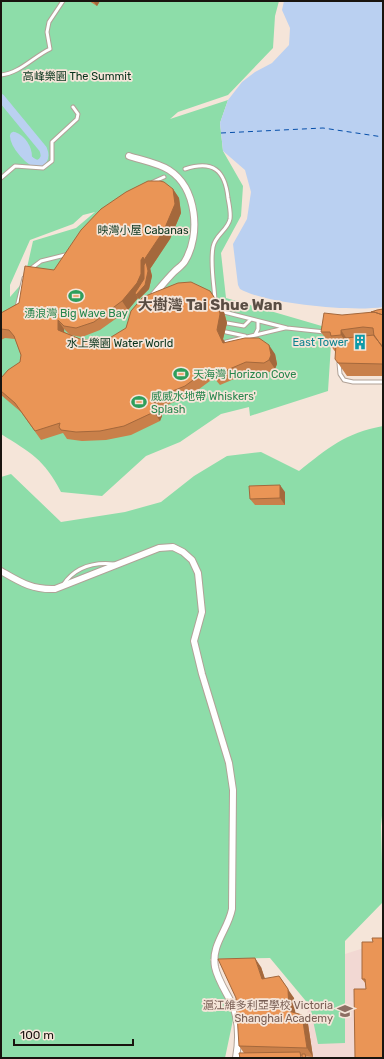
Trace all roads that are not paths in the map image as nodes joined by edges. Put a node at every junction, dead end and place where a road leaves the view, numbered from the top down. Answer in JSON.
{"nodes":[{"id":1,"x":63,"y":1,"type":"edge"},
{"id":2,"x":1,"y":76,"type":"edge"},
{"id":3,"x":73,"y":106,"type":"dead end"},
{"id":4,"x":129,"y":156,"type":"dead end"},
{"id":5,"x":185,"y":169,"type":"dead end"},
{"id":6,"x":164,"y":177,"type":"dead end"},
{"id":7,"x":1,"y":178,"type":"edge"},
{"id":8,"x":151,"y":183,"type":"edge"},
{"id":9,"x":69,"y":253,"type":"edge"},
{"id":10,"x":150,"y":300,"type":"edge"},
{"id":11,"x":215,"y":300,"type":"edge"},
{"id":12,"x":14,"y":310,"type":"edge"},
{"id":13,"x":224,"y":312,"type":"dead end"},
{"id":14,"x":252,"y":319,"type":"junction"},
{"id":15,"x":258,"y":321,"type":"junction"},
{"id":16,"x":227,"y":323,"type":"dead end"},
{"id":17,"x":287,"y":328,"type":"junction"},
{"id":18,"x":226,"y":332,"type":"dead end"},
{"id":19,"x":331,"y":334,"type":"edge"},
{"id":20,"x":255,"y":335,"type":"junction"},
{"id":21,"x":247,"y":336,"type":"junction"},
{"id":22,"x":226,"y":342,"type":"edge"},
{"id":23,"x":339,"y":358,"type":"edge"},
{"id":24,"x":383,"y":382,"type":"edge"},
{"id":25,"x":118,"y":565,"type":"junction"},
{"id":26,"x":1,"y":571,"type":"edge"},
{"id":27,"x":62,"y":586,"type":"junction"},
{"id":28,"x":236,"y":1058,"type":"edge"}],
"edges":[{"from":1,"to":2,"type":"lane"},
{"from":3,"to":7,"type":"lane"},
{"from":4,"to":10,"type":"street"},
{"from":5,"to":11,"type":"lane"},
{"from":6,"to":8,"type":"lane"},
{"from":9,"to":12,"type":"lane"},
{"from":13,"to":14,"type":"lane"},
{"from":14,"to":15,"type":"lane"},
{"from":14,"to":16,"type":"lane"},
{"from":15,"to":17,"type":"lane"},
{"from":15,"to":20,"type":"lane"},
{"from":17,"to":19,"type":"lane"},
{"from":17,"to":20,"type":"lane"},
{"from":18,"to":21,"type":"lane"},
{"from":20,"to":21,"type":"lane"},
{"from":21,"to":22,"type":"lane"},
{"from":23,"to":24,"type":"lane"},
{"from":25,"to":27,"type":"street"},
{"from":25,"to":27,"type":"lane"},
{"from":25,"to":28,"type":"street"},
{"from":26,"to":27,"type":"street"}]}
